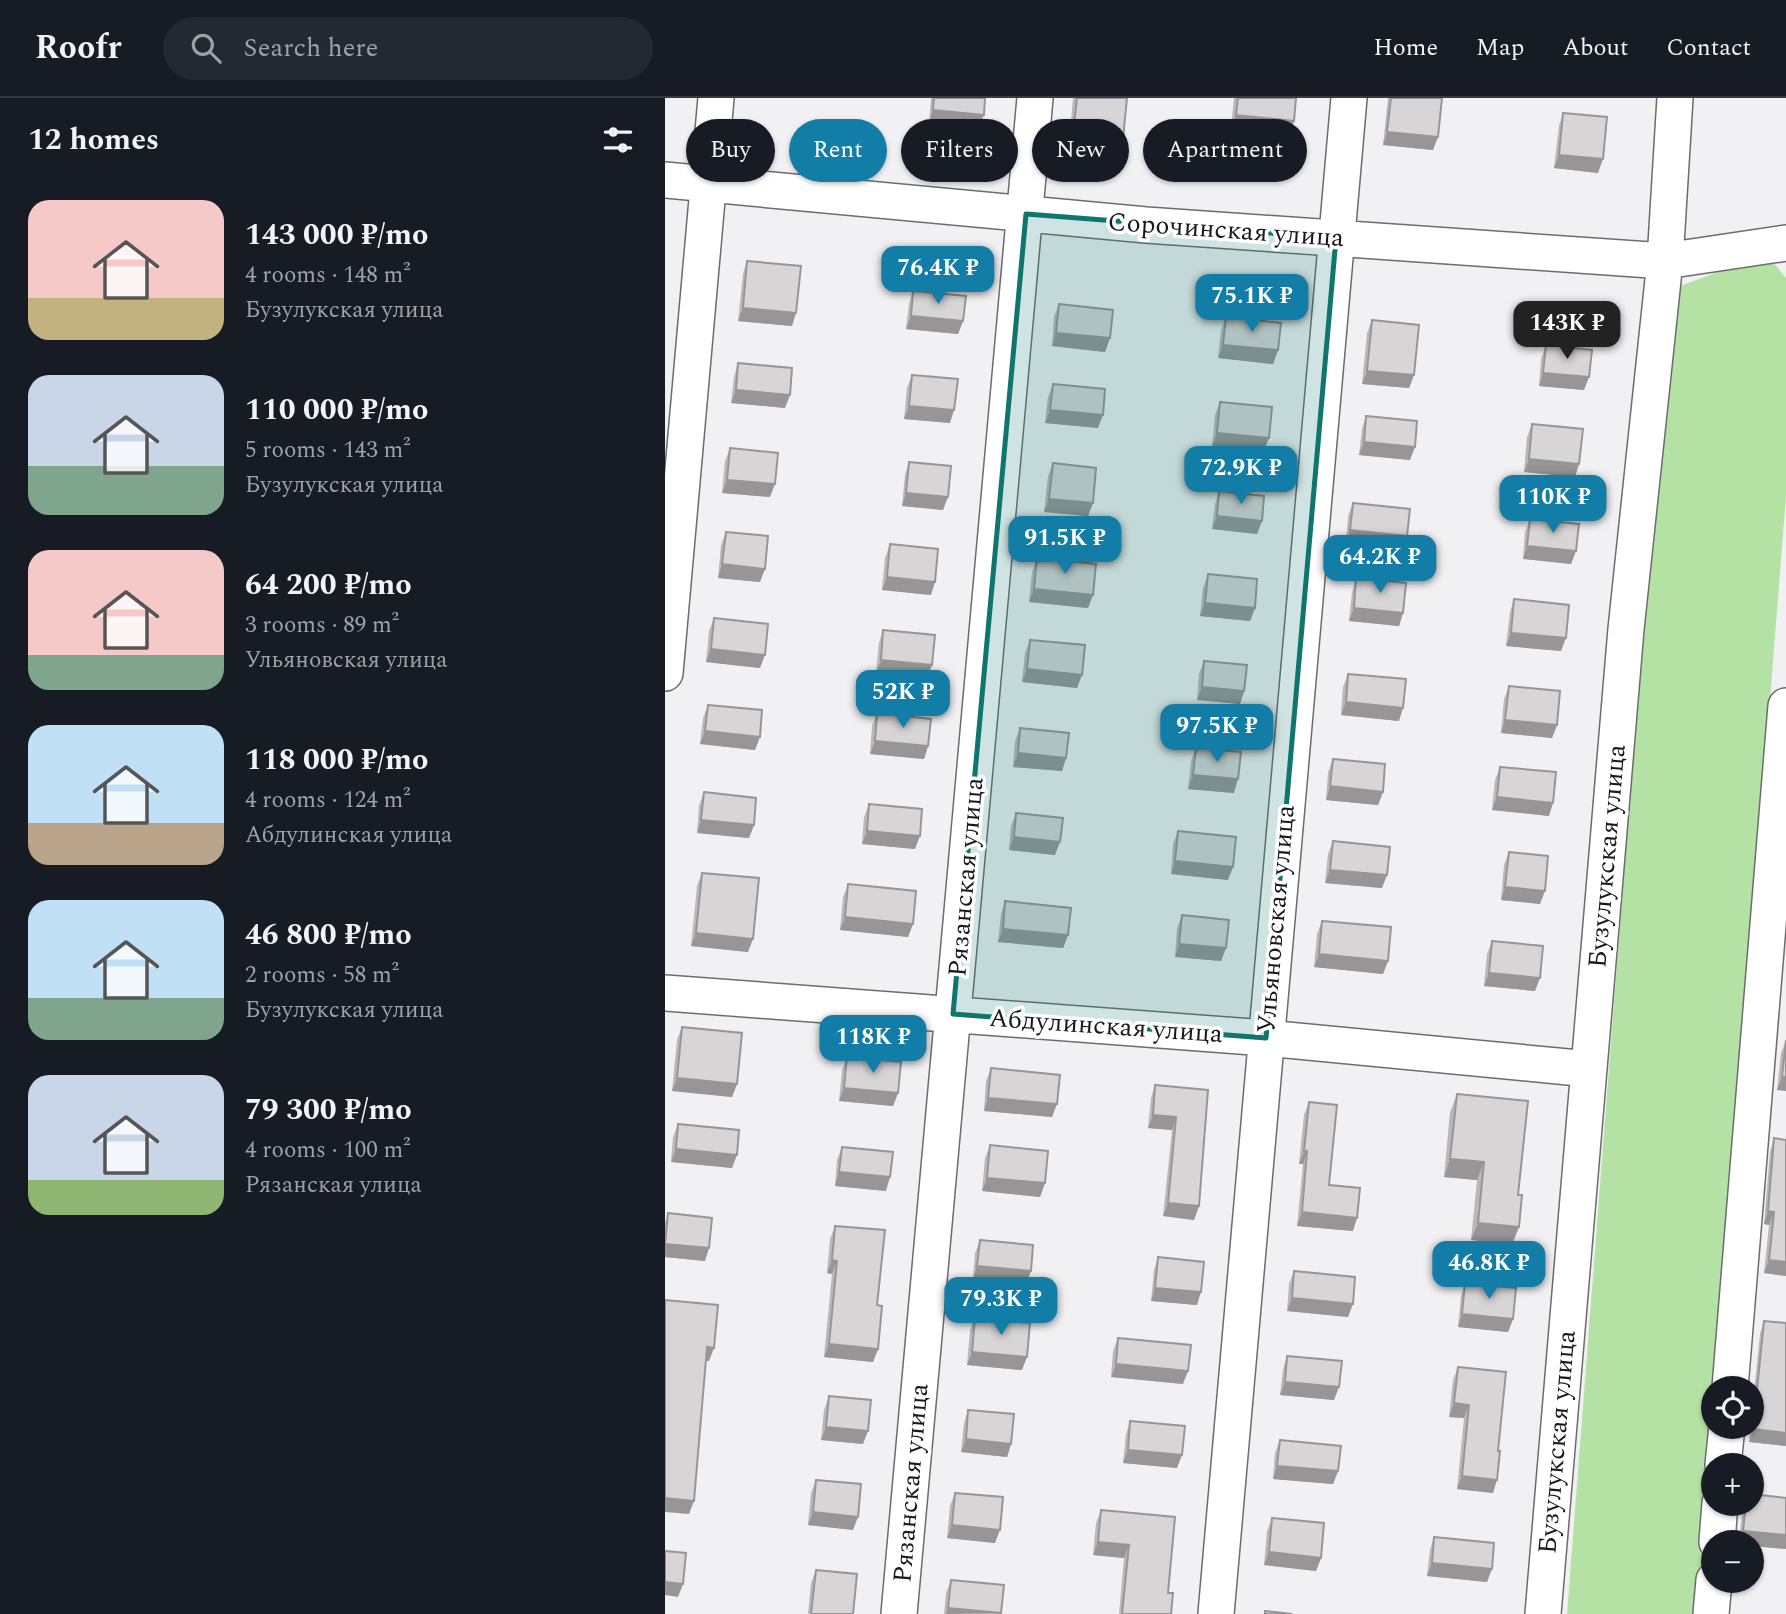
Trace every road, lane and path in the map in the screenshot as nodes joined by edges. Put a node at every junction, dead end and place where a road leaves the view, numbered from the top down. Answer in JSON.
{"nodes":[{"id":1,"x":716,"y":98,"type":"edge"},
{"id":2,"x":1035,"y":98,"type":"edge"},
{"id":3,"x":1349,"y":98,"type":"edge"},
{"id":4,"x":1675,"y":98,"type":"edge"},
{"id":5,"x":665,"y":180,"type":"edge"},
{"id":6,"x":710,"y":184,"type":"junction"},
{"id":7,"x":1026,"y":214,"type":"junction"},
{"id":8,"x":1336,"y":238,"type":"junction"},
{"id":9,"x":1786,"y":243,"type":"edge"},
{"id":10,"x":1665,"y":261,"type":"junction"},
{"id":11,"x":665,"y":673,"type":"edge"},
{"id":12,"x":1786,"y":706,"type":"edge"},
{"id":13,"x":1781,"y":837,"type":"edge"},
{"id":14,"x":665,"y":993,"type":"edge"},
{"id":15,"x":953,"y":1014,"type":"junction"},
{"id":16,"x":1266,"y":1038,"type":"junction"},
{"id":17,"x":1589,"y":1069,"type":"junction"},
{"id":18,"x":1731,"y":1376,"type":"edge"},
{"id":19,"x":1713,"y":1593,"type":"edge"},
{"id":20,"x":899,"y":1614,"type":"edge"},
{"id":21,"x":1216,"y":1614,"type":"edge"},
{"id":22,"x":1543,"y":1614,"type":"edge"},
{"id":23,"x":1711,"y":1614,"type":"edge"}],
"edges":[{"from":1,"to":6,"type":"street"},
{"from":2,"to":7,"type":"street","name":"Рязанская улица"},
{"from":3,"to":8,"type":"street","name":"Ульяновская улица"},
{"from":4,"to":10,"type":"street","name":"Бузулукская улица"},
{"from":5,"to":6,"type":"street","name":"Сорочинская улица"},
{"from":6,"to":7,"type":"street","name":"Сорочинская улица"},
{"from":6,"to":11,"type":"street"},
{"from":7,"to":8,"type":"street","name":"Сорочинская улица"},
{"from":7,"to":15,"type":"street","name":"Рязанская улица"},
{"from":8,"to":10,"type":"street","name":"Сорочинская улица"},
{"from":8,"to":16,"type":"street","name":"Ульяновская улица"},
{"from":9,"to":10,"type":"street","name":"Сорочинская улица"},
{"from":10,"to":17,"type":"street","name":"Бузулукская улица"},
{"from":12,"to":13,"type":"street"},
{"from":13,"to":18,"type":"street"},
{"from":14,"to":15,"type":"street","name":"Абдулинская улица"},
{"from":15,"to":16,"type":"street","name":"Абдулинская улица"},
{"from":15,"to":20,"type":"street","name":"Рязанская улица"},
{"from":16,"to":17,"type":"street","name":"Абдулинская улица"},
{"from":16,"to":21,"type":"street","name":"Ульяновская улица"},
{"from":17,"to":22,"type":"street","name":"Бузулукская улица"},
{"from":19,"to":23,"type":"street"}]}
